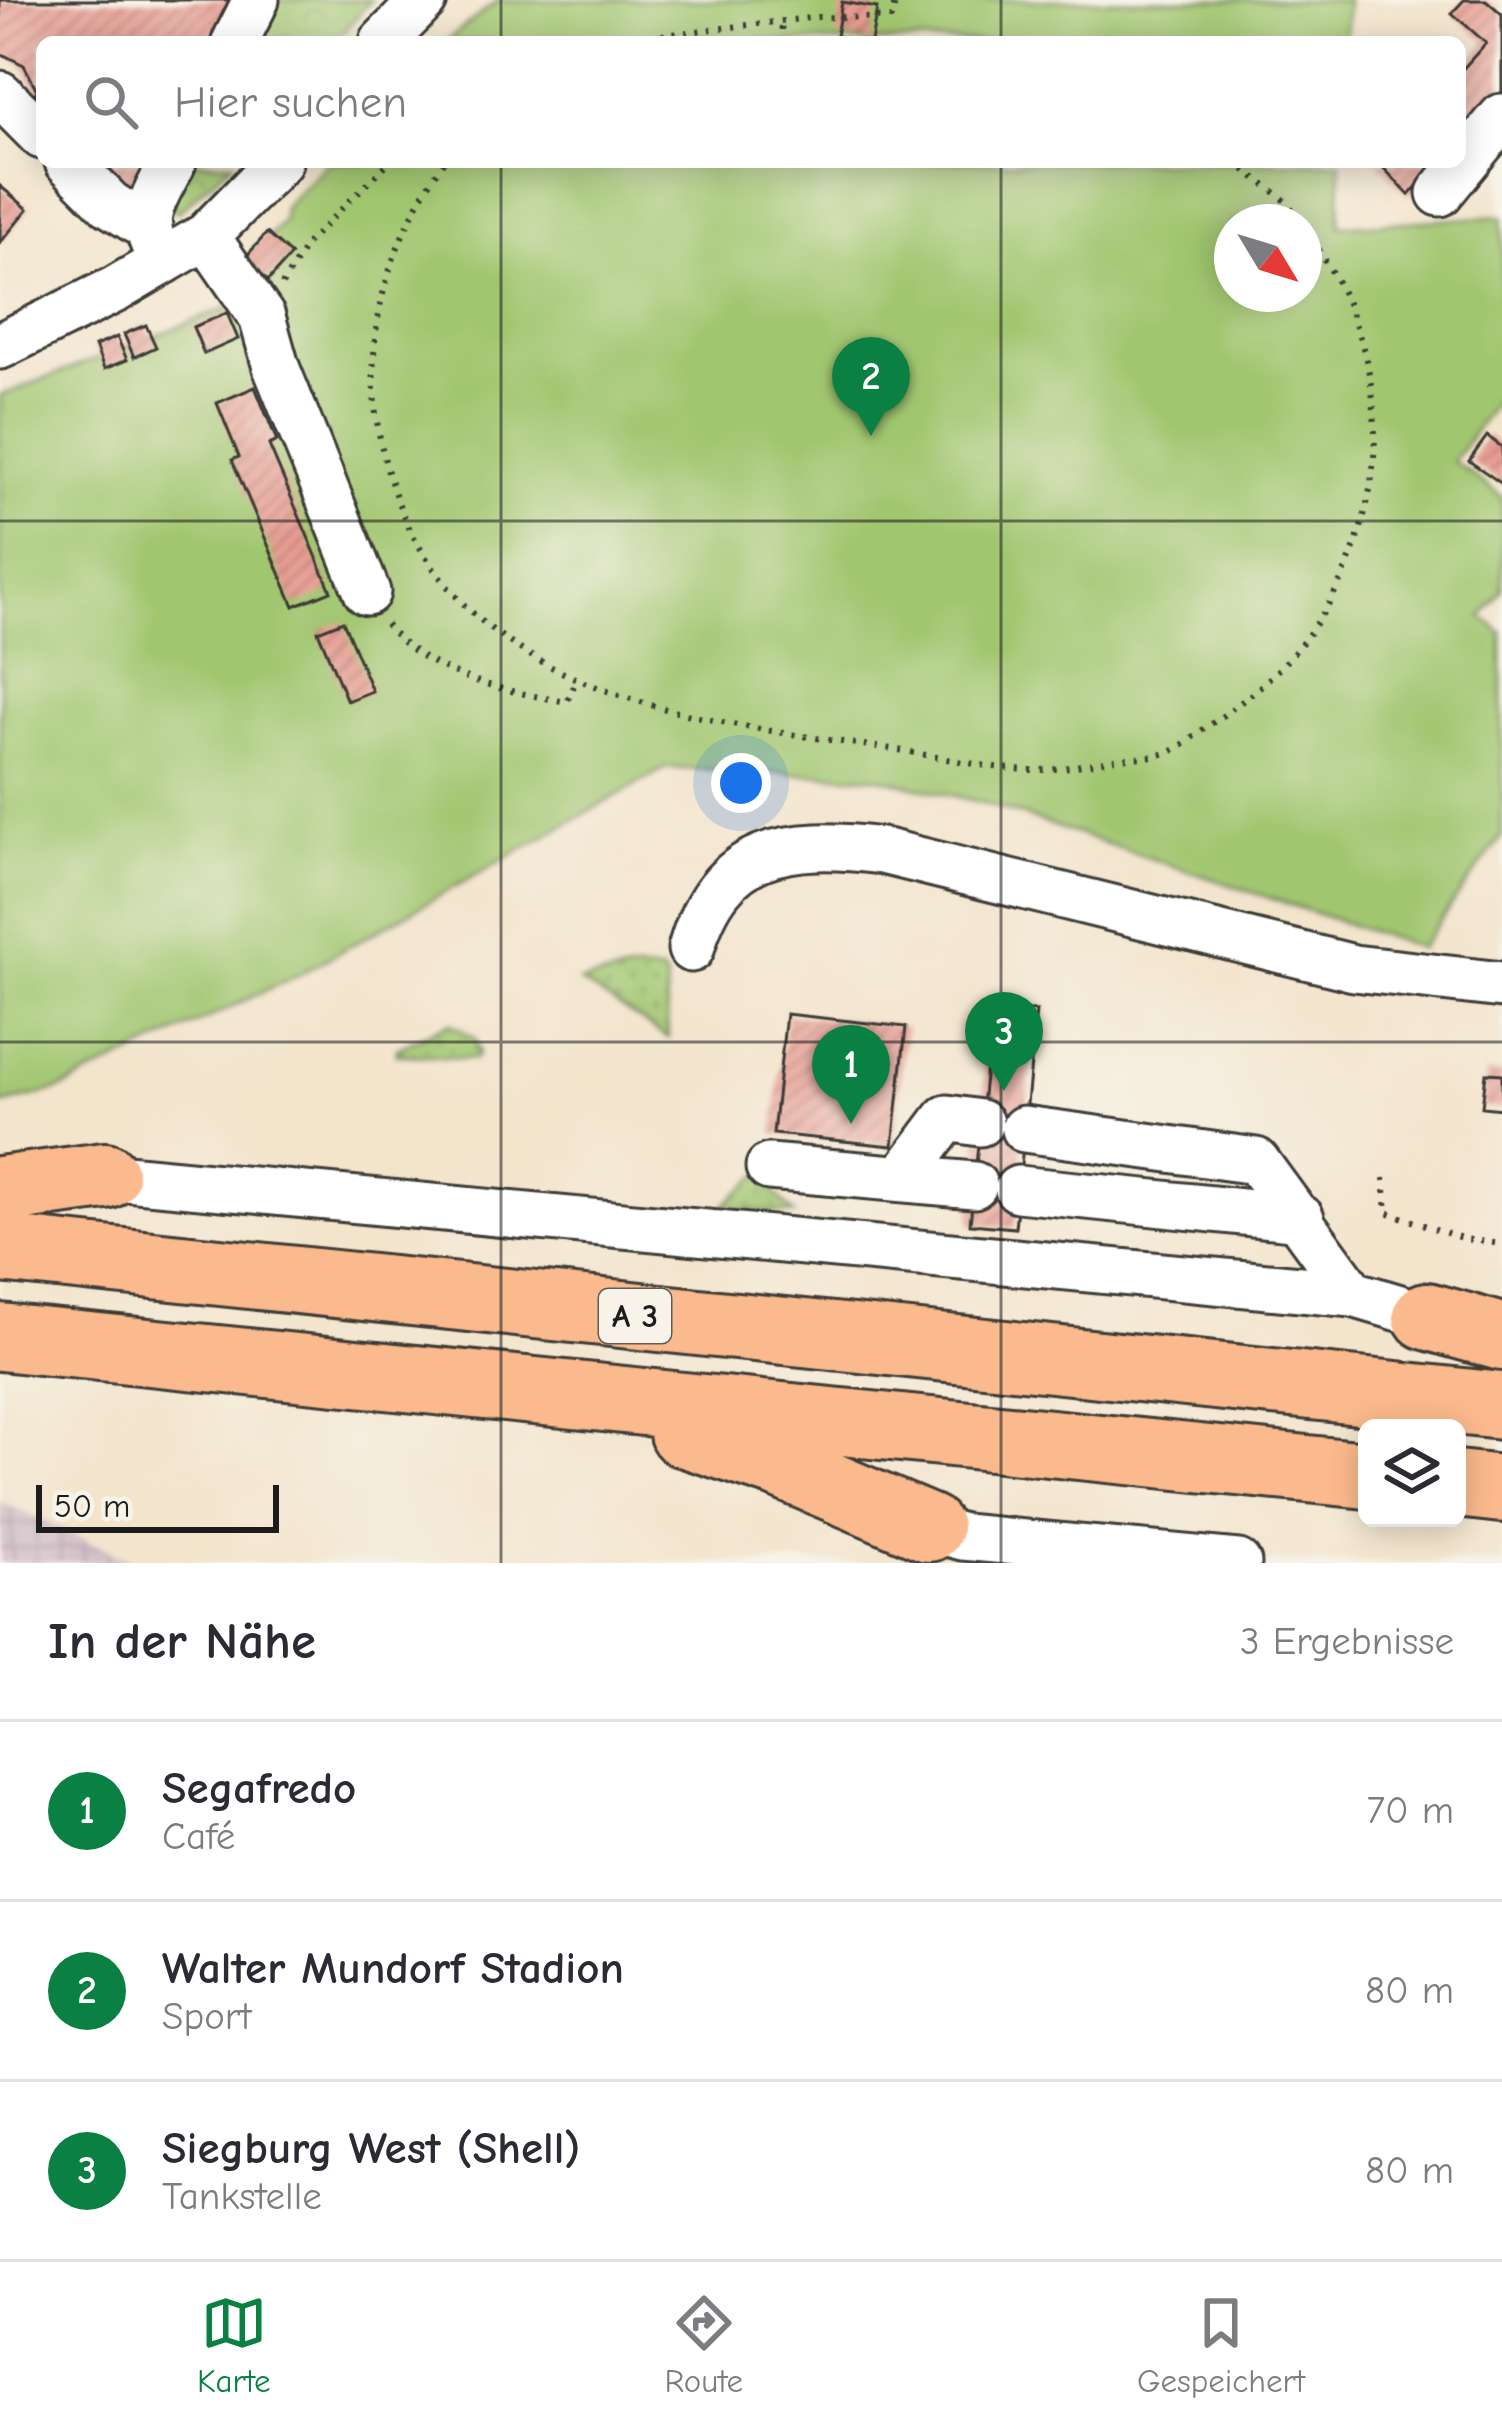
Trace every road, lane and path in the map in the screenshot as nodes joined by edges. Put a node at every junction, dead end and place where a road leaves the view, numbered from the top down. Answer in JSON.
{"nodes":[{"id":1,"x":256,"y":0,"type":"edge"},
{"id":2,"x":424,"y":0,"type":"edge"},
{"id":3,"x":896,"y":0,"type":"edge"},
{"id":4,"x":782,"y":21,"type":"junction"},
{"id":5,"x":238,"y":36,"type":"edge"},
{"id":6,"x":388,"y":36,"type":"edge"},
{"id":7,"x":653,"y":36,"type":"edge"},
{"id":8,"x":781,"y":36,"type":"edge"},
{"id":9,"x":0,"y":94,"type":"edge"},
{"id":10,"x":1502,"y":117,"type":"edge"},
{"id":11,"x":36,"y":130,"type":"edge"},
{"id":12,"x":1466,"y":161,"type":"edge"},
{"id":13,"x":74,"y":168,"type":"edge"},
{"id":14,"x":170,"y":168,"type":"edge"},
{"id":15,"x":273,"y":168,"type":"edge"},
{"id":16,"x":383,"y":168,"type":"edge"},
{"id":17,"x":440,"y":168,"type":"edge"},
{"id":18,"x":1243,"y":168,"type":"edge"},
{"id":19,"x":1460,"y":168,"type":"edge"},
{"id":20,"x":1440,"y":193,"type":"dead end"},
{"id":21,"x":1288,"y":204,"type":"edge"},
{"id":22,"x":206,"y":236,"type":"junction"},
{"id":23,"x":156,"y":244,"type":"junction"},
{"id":24,"x":1322,"y":257,"type":"edge"},
{"id":25,"x":262,"y":317,"type":"junction"},
{"id":26,"x":0,"y":346,"type":"edge"},
{"id":27,"x":367,"y":592,"type":"joint"},
{"id":28,"x":576,"y":681,"type":"junction"},
{"id":29,"x":691,"y":949,"type":"dead end"},
{"id":30,"x":1502,"y":985,"type":"edge"},
{"id":31,"x":980,"y":1123,"type":"dead end"},
{"id":32,"x":1024,"y":1129,"type":"dead end"},
{"id":33,"x":769,"y":1167,"type":"dead end"},
{"id":34,"x":105,"y":1176,"type":"joint"},
{"id":35,"x":902,"y":1178,"type":"junction"},
{"id":36,"x":1384,"y":1178,"type":"dead end"},
{"id":37,"x":0,"y":1190,"type":"edge"},
{"id":38,"x":1301,"y":1218,"type":"junction"},
{"id":39,"x":1502,"y":1244,"type":"edge"},
{"id":40,"x":0,"y":1250,"type":"edge"},
{"id":41,"x":1353,"y":1294,"type":"junction"},
{"id":42,"x":1426,"y":1316,"type":"joint"},
{"id":43,"x":0,"y":1337,"type":"edge"},
{"id":44,"x":1502,"y":1337,"type":"edge"},
{"id":45,"x":560,"y":1393,"type":"junction"},
{"id":46,"x":1502,"y":1406,"type":"edge"},
{"id":47,"x":1358,"y":1474,"type":"edge"},
{"id":48,"x":1466,"y":1485,"type":"edge"},
{"id":49,"x":1502,"y":1489,"type":"edge"},
{"id":50,"x":929,"y":1528,"type":"joint"},
{"id":51,"x":1238,"y":1563,"type":"edge"}],
"edges":[{"from":1,"to":5,"type":"street"},
{"from":2,"to":6,"type":"street"},
{"from":3,"to":4,"type":"path"},
{"from":4,"to":7,"type":"path"},
{"from":4,"to":8,"type":"path"},
{"from":9,"to":11,"type":"street"},
{"from":10,"to":12,"type":"street"},
{"from":13,"to":23,"type":"street"},
{"from":14,"to":23,"type":"street"},
{"from":15,"to":22,"type":"street"},
{"from":16,"to":25,"type":"path"},
{"from":17,"to":28,"type":"path"},
{"from":18,"to":21,"type":"path"},
{"from":19,"to":20,"type":"street"},
{"from":22,"to":23,"type":"street"},
{"from":22,"to":25,"type":"street"},
{"from":23,"to":26,"type":"street"},
{"from":24,"to":28,"type":"path"},
{"from":25,"to":27,"type":"street"},
{"from":27,"to":28,"type":"path"},
{"from":29,"to":30,"type":"street"},
{"from":31,"to":35,"type":"street"},
{"from":32,"to":38,"type":"street"},
{"from":33,"to":35,"type":"street"},
{"from":34,"to":37,"type":"highway"},
{"from":34,"to":41,"type":"street"},
{"from":35,"to":38,"type":"street"},
{"from":36,"to":39,"type":"path"},
{"from":38,"to":41,"type":"street"},
{"from":40,"to":46,"type":"highway","number":"A 3"},
{"from":41,"to":42,"type":"street"},
{"from":42,"to":44,"type":"highway"},
{"from":43,"to":45,"type":"highway","number":"A 3"},
{"from":45,"to":47,"type":"highway","number":"A 3"},
{"from":45,"to":50,"type":"highway"},
{"from":48,"to":49,"type":"highway"},
{"from":50,"to":51,"type":"street"}]}
